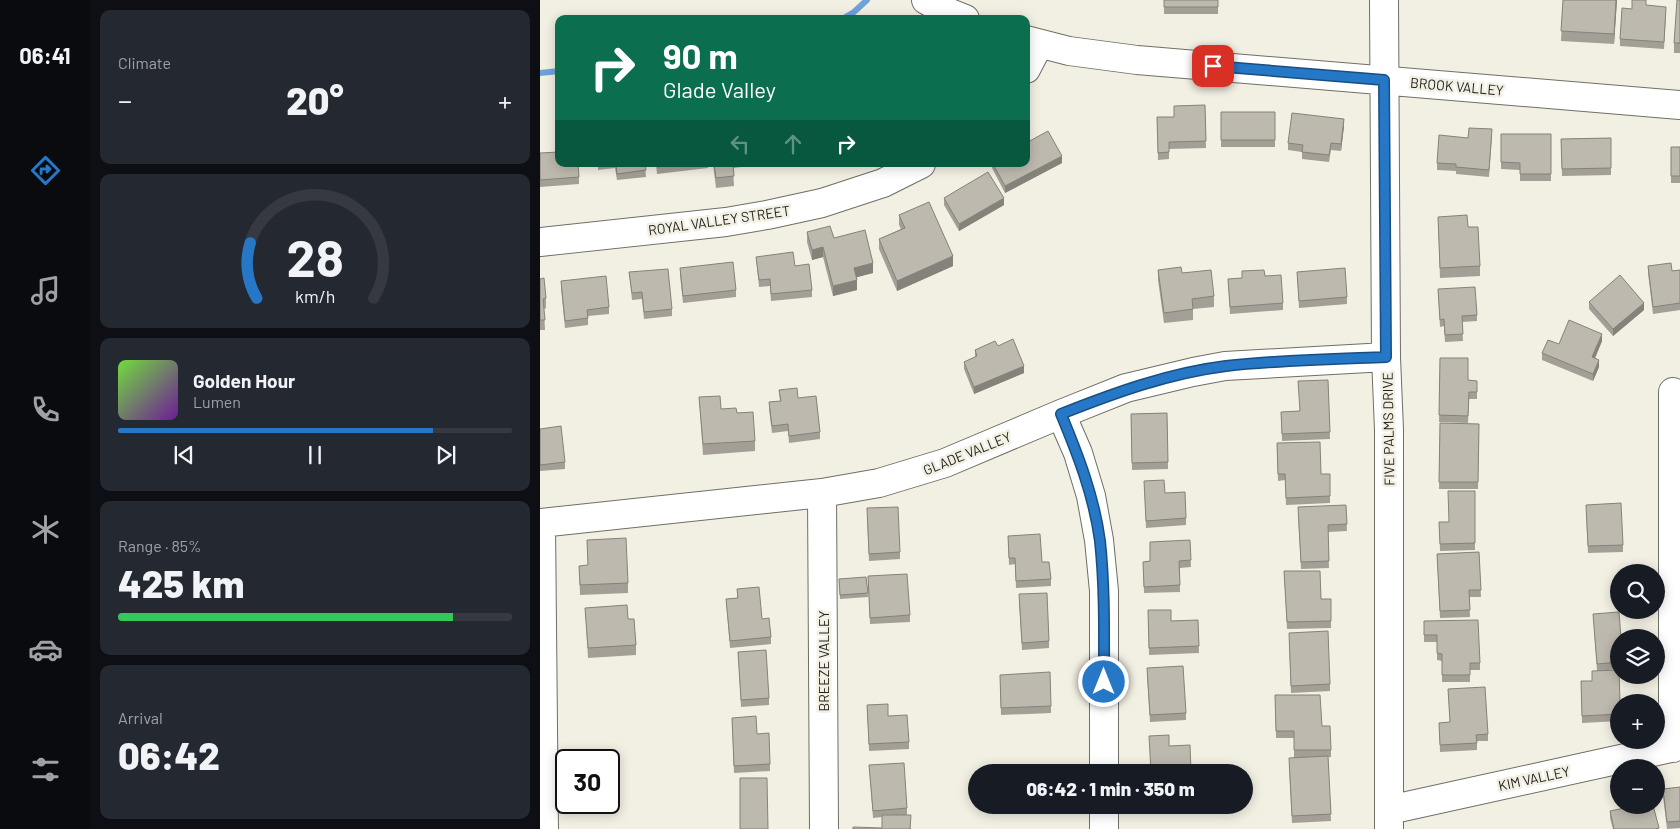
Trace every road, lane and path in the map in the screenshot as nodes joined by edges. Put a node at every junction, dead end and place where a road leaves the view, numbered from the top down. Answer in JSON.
{"nodes":[{"id":1,"x":926,"y":0,"type":"edge"},
{"id":2,"x":1384,"y":0,"type":"edge"},
{"id":3,"x":955,"y":15,"type":"edge"},
{"id":4,"x":1033,"y":42,"type":"edge"},
{"id":5,"x":1384,"y":80,"type":"junction"},
{"id":6,"x":1680,"y":105,"type":"edge"},
{"id":7,"x":915,"y":167,"type":"edge"},
{"id":8,"x":540,"y":242,"type":"edge"},
{"id":9,"x":1386,"y":357,"type":"junction"},
{"id":10,"x":1673,"y":392,"type":"dead end"},
{"id":11,"x":1061,"y":414,"type":"junction"},
{"id":12,"x":822,"y":493,"type":"junction"},
{"id":13,"x":541,"y":523,"type":"edge"},
{"id":14,"x":1676,"y":747,"type":"edge"},
{"id":15,"x":1104,"y":764,"type":"edge"},
{"id":16,"x":1104,"y":814,"type":"edge"},
{"id":17,"x":1389,"y":819,"type":"edge"},
{"id":18,"x":544,"y":829,"type":"edge"},
{"id":19,"x":824,"y":829,"type":"edge"},
{"id":20,"x":1104,"y":829,"type":"edge"}],
"edges":[{"from":1,"to":3,"type":"street"},
{"from":2,"to":5,"type":"street","name":"FIVE PALMS DRIVE"},
{"from":4,"to":5,"type":"street","name":"BROOK VALLEY"},
{"from":5,"to":6,"type":"street","name":"BROOK VALLEY"},
{"from":5,"to":9,"type":"street","name":"FIVE PALMS DRIVE"},
{"from":7,"to":8,"type":"street","name":"ROYAL VALLEY STREET"},
{"from":9,"to":11,"type":"street","name":"GLADE VALLEY"},
{"from":9,"to":17,"type":"street","name":"FIVE PALMS DRIVE"},
{"from":10,"to":14,"type":"street"},
{"from":11,"to":12,"type":"street","name":"GLADE VALLEY"},
{"from":11,"to":15,"type":"street"},
{"from":12,"to":13,"type":"street","name":"GLADE VALLEY"},
{"from":12,"to":19,"type":"street","name":"BREEZE VALLEY"},
{"from":13,"to":18,"type":"street"},
{"from":14,"to":17,"type":"street","name":"KIM VALLEY"},
{"from":16,"to":20,"type":"street"}]}
